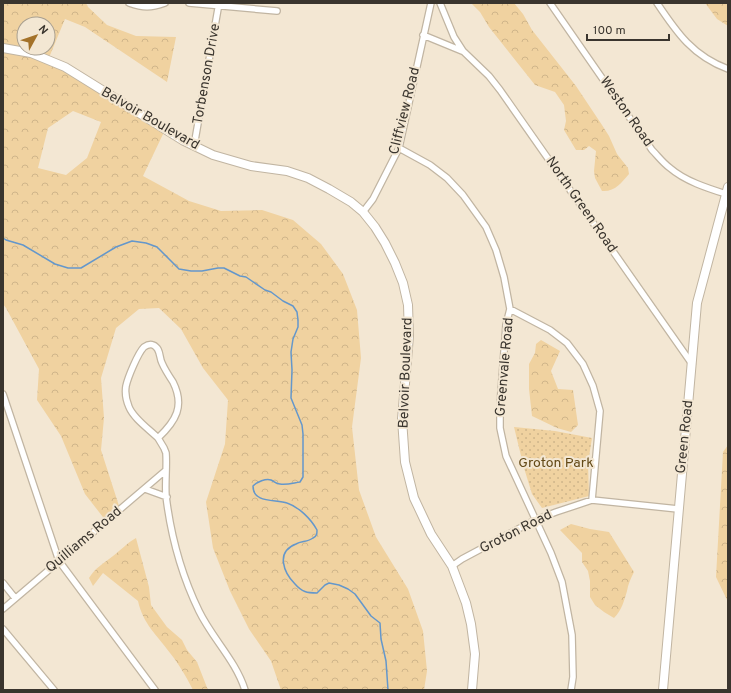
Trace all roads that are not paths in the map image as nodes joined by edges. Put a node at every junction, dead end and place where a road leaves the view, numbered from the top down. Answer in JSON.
{"nodes":[{"id":1,"x":129,"y":3,"type":"edge"},
{"id":2,"x":165,"y":3,"type":"edge"},
{"id":3,"x":189,"y":3,"type":"edge"},
{"id":4,"x":431,"y":3,"type":"edge"},
{"id":5,"x":440,"y":3,"type":"edge"},
{"id":6,"x":550,"y":3,"type":"edge"},
{"id":7,"x":657,"y":3,"type":"edge"},
{"id":8,"x":219,"y":5,"type":"edge"},
{"id":9,"x":277,"y":11,"type":"dead end"},
{"id":10,"x":424,"y":35,"type":"junction"},
{"id":11,"x":3,"y":48,"type":"edge"},
{"id":12,"x":463,"y":51,"type":"junction"},
{"id":13,"x":728,"y":69,"type":"edge"},
{"id":14,"x":194,"y":146,"type":"junction"},
{"id":15,"x":399,"y":148,"type":"junction"},
{"id":16,"x":727,"y":190,"type":"edge"},
{"id":17,"x":363,"y":212,"type":"junction"},
{"id":18,"x":510,"y":309,"type":"junction"},
{"id":19,"x":692,"y":365,"type":"junction"},
{"id":20,"x":3,"y":394,"type":"edge"},
{"id":21,"x":158,"y":438,"type":"junction"},
{"id":22,"x":165,"y":471,"type":"junction"},
{"id":23,"x":145,"y":489,"type":"junction"},
{"id":24,"x":166,"y":497,"type":"junction"},
{"id":25,"x":592,"y":500,"type":"junction"},
{"id":26,"x":678,"y":509,"type":"junction"},
{"id":27,"x":535,"y":520,"type":"junction"},
{"id":28,"x":59,"y":561,"type":"junction"},
{"id":29,"x":452,"y":566,"type":"junction"},
{"id":30,"x":3,"y":583,"type":"edge"},
{"id":31,"x":15,"y":598,"type":"junction"},
{"id":32,"x":3,"y":609,"type":"edge"},
{"id":33,"x":3,"y":629,"type":"edge"},
{"id":34,"x":54,"y":690,"type":"edge"},
{"id":35,"x":155,"y":690,"type":"edge"},
{"id":36,"x":245,"y":690,"type":"edge"},
{"id":37,"x":472,"y":690,"type":"edge"},
{"id":38,"x":571,"y":690,"type":"edge"},
{"id":39,"x":663,"y":690,"type":"edge"}],
"edges":[{"from":1,"to":2,"type":"street"},
{"from":3,"to":8,"type":"street"},
{"from":4,"to":10,"type":"street","name":"Cliffview Road"},
{"from":5,"to":12,"type":"street","name":"North Green Road"},
{"from":6,"to":16,"type":"street","name":"Weston Road"},
{"from":7,"to":13,"type":"street"},
{"from":8,"to":9,"type":"street"},
{"from":8,"to":14,"type":"street","name":"Torbenson Drive"},
{"from":10,"to":12,"type":"street","name":"North Green Road"},
{"from":10,"to":15,"type":"street","name":"Cliffview Road"},
{"from":11,"to":14,"type":"street","name":"Belvoir Boulevard"},
{"from":12,"to":19,"type":"street","name":"North Green Road"},
{"from":14,"to":17,"type":"street","name":"Belvoir Boulevard"},
{"from":15,"to":17,"type":"street","name":"Cliffview Road"},
{"from":15,"to":18,"type":"street","name":"Greenvale Road"},
{"from":16,"to":19,"type":"street","name":"Green Road"},
{"from":17,"to":29,"type":"street","name":"Belvoir Boulevard"},
{"from":18,"to":25,"type":"street"},
{"from":18,"to":27,"type":"street","name":"Greenvale Road"},
{"from":19,"to":26,"type":"street","name":"Green Road"},
{"from":20,"to":28,"type":"street"},
{"from":21,"to":21,"type":"street"},
{"from":21,"to":22,"type":"street"},
{"from":22,"to":23,"type":"street","name":"Quilliams Road"},
{"from":22,"to":24,"type":"street"},
{"from":23,"to":24,"type":"street"},
{"from":23,"to":28,"type":"street","name":"Quilliams Road"},
{"from":24,"to":36,"type":"street"},
{"from":25,"to":26,"type":"street","name":"Groton Road"},
{"from":25,"to":27,"type":"street","name":"Groton Road"},
{"from":26,"to":39,"type":"street","name":"Green Road"},
{"from":27,"to":29,"type":"street","name":"Groton Road"},
{"from":27,"to":38,"type":"street","name":"Greenvale Road"},
{"from":28,"to":31,"type":"street","name":"Quilliams Road"},
{"from":28,"to":35,"type":"street"},
{"from":29,"to":37,"type":"street","name":"Belvoir Boulevard"},
{"from":30,"to":31,"type":"street"},
{"from":31,"to":32,"type":"street","name":"Quilliams Road"},
{"from":33,"to":34,"type":"street"}]}
